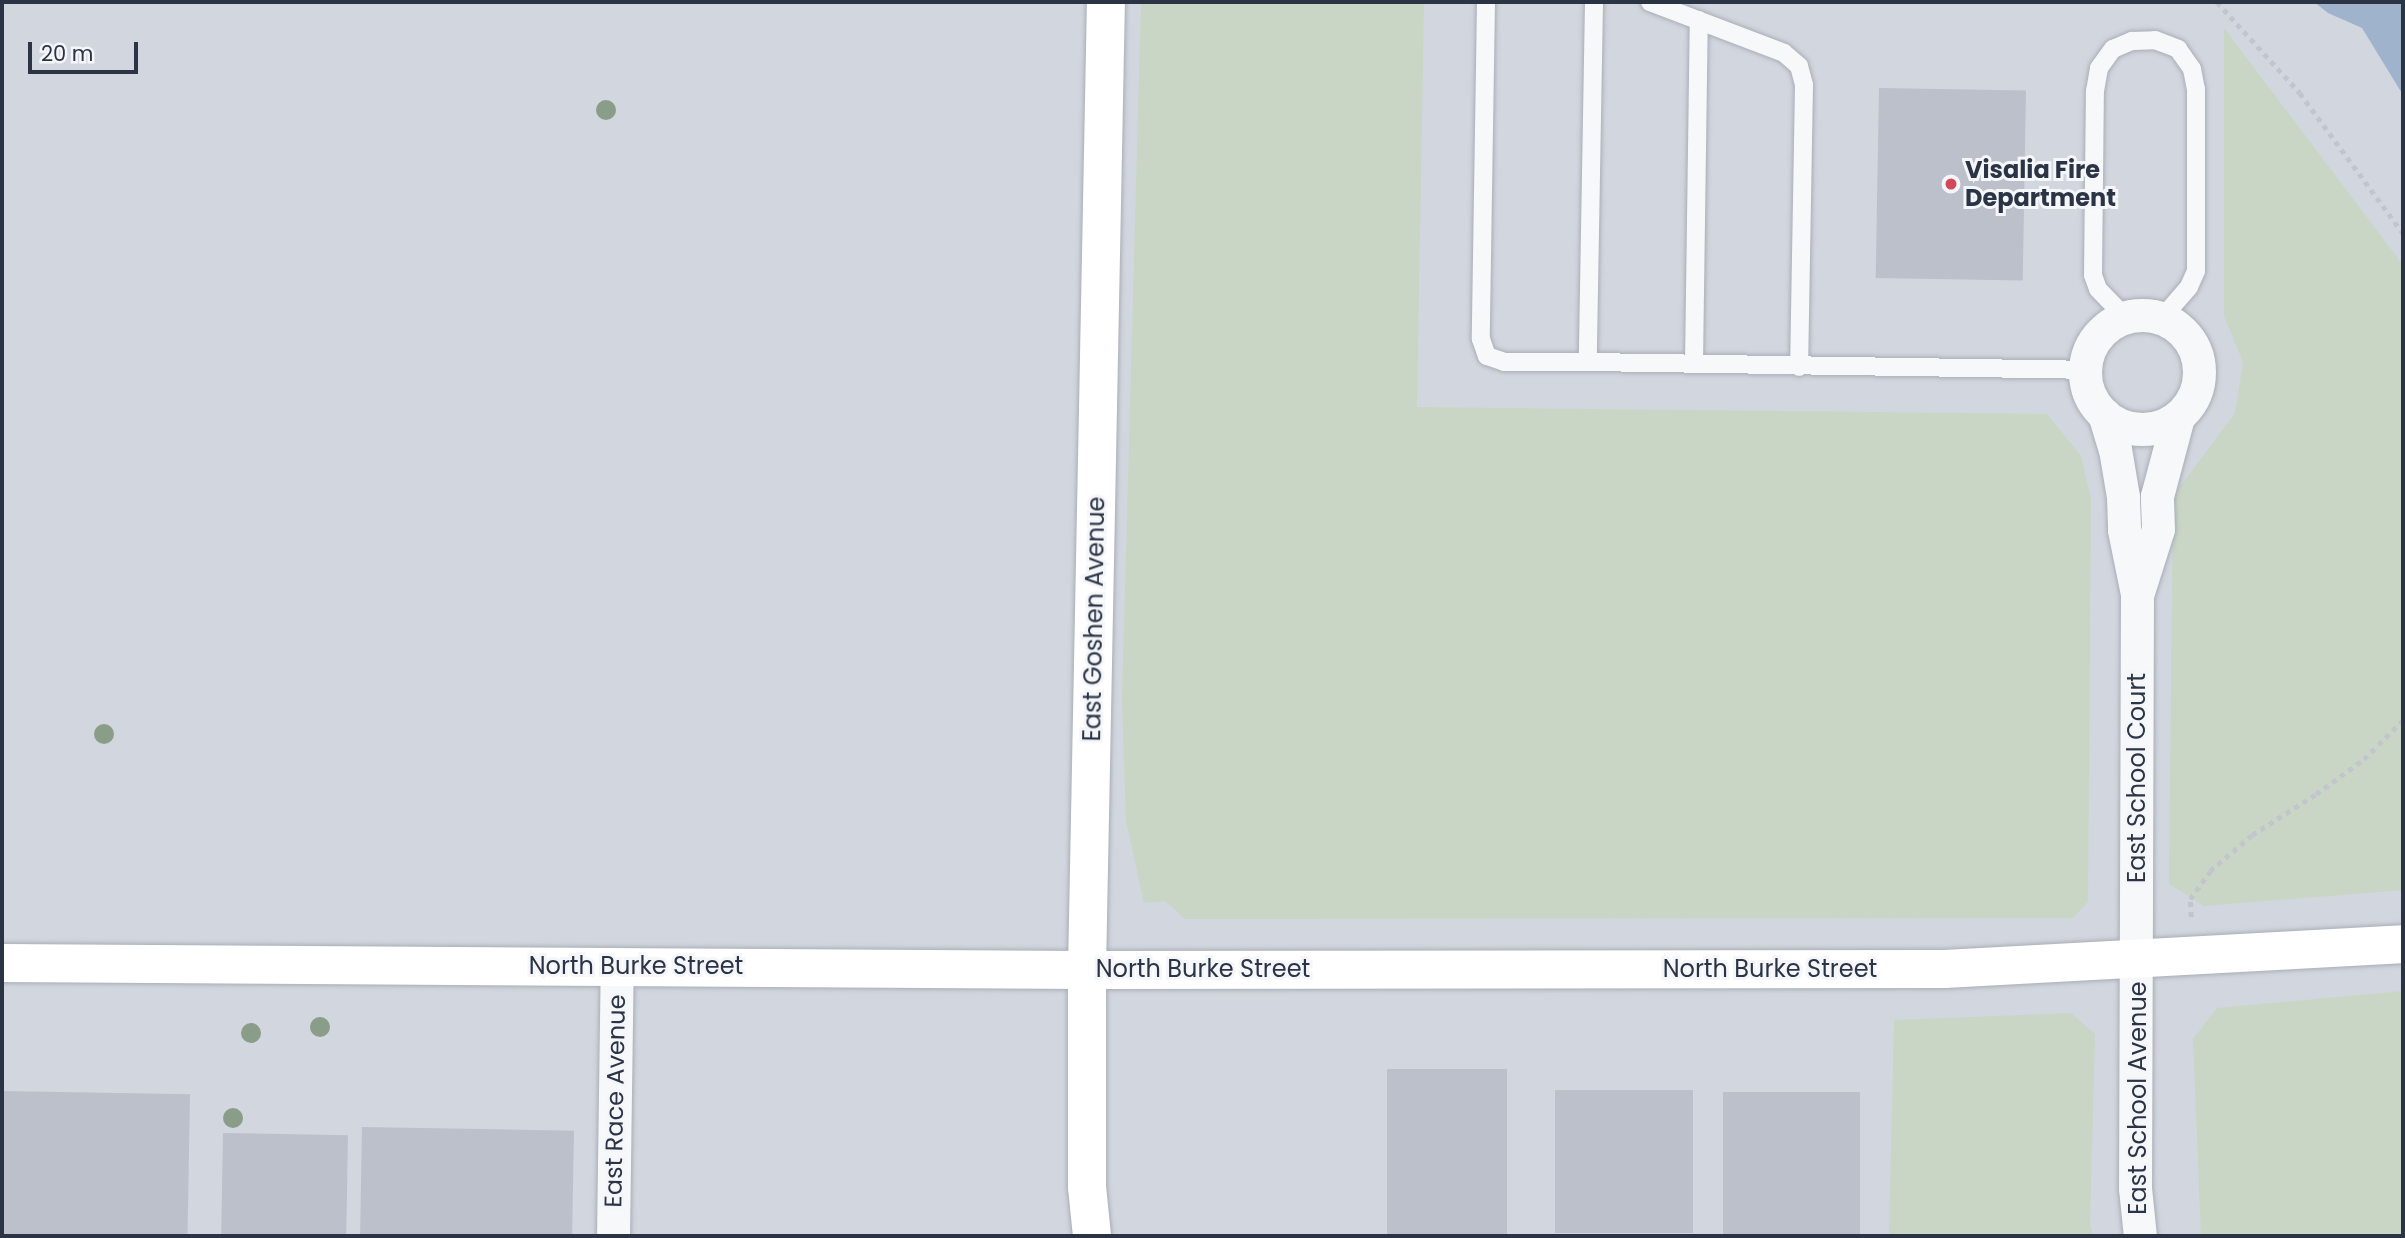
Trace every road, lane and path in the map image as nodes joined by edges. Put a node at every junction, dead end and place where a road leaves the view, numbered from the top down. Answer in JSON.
{"nodes":[{"id":1,"x":1106,"y":2,"type":"edge"},
{"id":2,"x":1486,"y":2,"type":"edge"},
{"id":3,"x":1594,"y":2,"type":"edge"},
{"id":4,"x":1650,"y":2,"type":"edge"},
{"id":5,"x":2217,"y":2,"type":"edge"},
{"id":6,"x":1699,"y":20,"type":"junction"},
{"id":7,"x":2403,"y":233,"type":"edge"},
{"id":8,"x":2125,"y":317,"type":"junction"},
{"id":9,"x":2162,"y":318,"type":"junction"},
{"id":10,"x":1588,"y":362,"type":"junction"},
{"id":11,"x":1694,"y":364,"type":"junction"},
{"id":12,"x":1800,"y":367,"type":"junction"},
{"id":13,"x":2085,"y":370,"type":"junction"},
{"id":14,"x":2104,"y":414,"type":"junction"},
{"id":15,"x":2178,"y":417,"type":"junction"},
{"id":16,"x":2137,"y":594,"type":"junction"},
{"id":17,"x":2403,"y":720,"type":"edge"},
{"id":18,"x":2191,"y":917,"type":"dead end"},
{"id":19,"x":2403,"y":944,"type":"edge"},
{"id":20,"x":2137,"y":961,"type":"junction"},
{"id":21,"x":2,"y":963,"type":"edge"},
{"id":22,"x":617,"y":966,"type":"junction"},
{"id":23,"x":1087,"y":970,"type":"junction"},
{"id":24,"x":614,"y":1236,"type":"edge"},
{"id":25,"x":1092,"y":1236,"type":"edge"},
{"id":26,"x":2140,"y":1236,"type":"edge"}],
"edges":[{"from":1,"to":23,"type":"street","name":"East Goshen Avenue"},
{"from":2,"to":10,"type":"lane"},
{"from":3,"to":10,"type":"lane"},
{"from":4,"to":6,"type":"lane"},
{"from":5,"to":7,"type":"path"},
{"from":6,"to":11,"type":"lane"},
{"from":6,"to":12,"type":"lane"},
{"from":8,"to":9,"type":"street"},
{"from":8,"to":9,"type":"lane"},
{"from":8,"to":13,"type":"street"},
{"from":9,"to":15,"type":"street","name":"East School Court"},
{"from":10,"to":11,"type":"lane"},
{"from":11,"to":12,"type":"lane"},
{"from":12,"to":13,"type":"lane"},
{"from":13,"to":14,"type":"street","name":"East School Court"},
{"from":14,"to":15,"type":"street"},
{"from":14,"to":16,"type":"street","name":"East School Court"},
{"from":15,"to":16,"type":"street","name":"East School Court"},
{"from":16,"to":20,"type":"street","name":"East School Court"},
{"from":17,"to":18,"type":"path"},
{"from":19,"to":20,"type":"street","name":"North Burke Street"},
{"from":20,"to":23,"type":"street","name":"North Burke Street"},
{"from":20,"to":26,"type":"street","name":"East School Avenue"},
{"from":21,"to":22,"type":"street","name":"North Burke Street"},
{"from":22,"to":23,"type":"street","name":"North Burke Street"},
{"from":22,"to":24,"type":"street","name":"East Race Avenue"},
{"from":23,"to":25,"type":"street","name":"East Goshen Avenue"}]}
